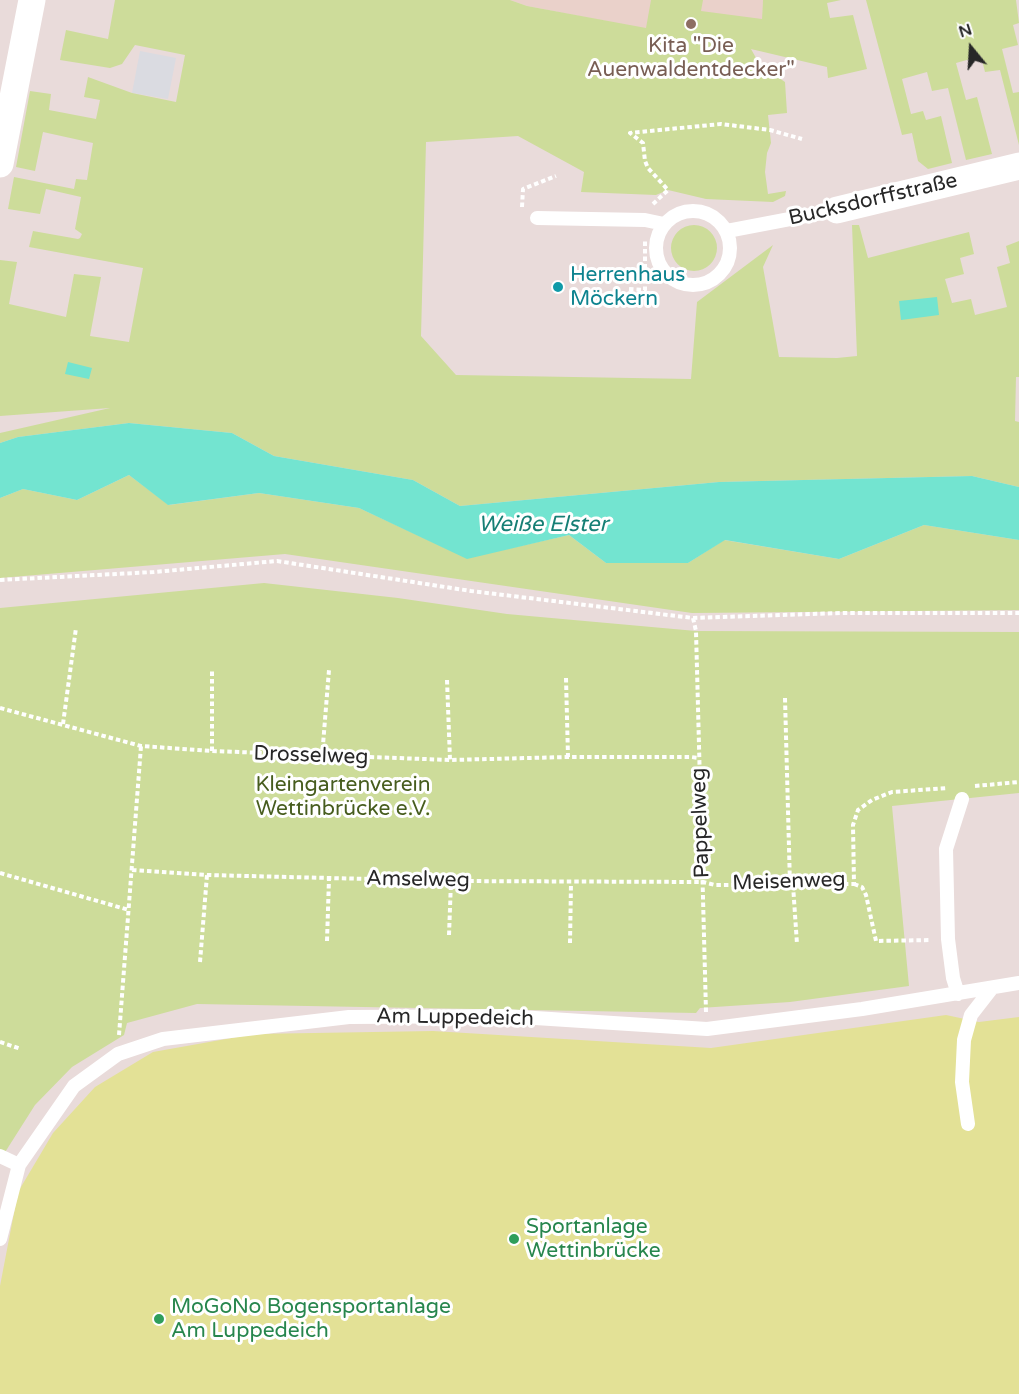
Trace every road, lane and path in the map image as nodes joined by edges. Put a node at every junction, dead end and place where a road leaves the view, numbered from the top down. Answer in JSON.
{"nodes":[{"id":1,"x":32,"y":0,"type":"edge"},
{"id":2,"x":802,"y":139,"type":"dead end"},
{"id":3,"x":0,"y":164,"type":"edge"},
{"id":4,"x":1019,"y":166,"type":"edge"},
{"id":5,"x":556,"y":176,"type":"dead end"},
{"id":6,"x":536,"y":185,"type":"dead end"},
{"id":7,"x":837,"y":210,"type":"joint"},
{"id":8,"x":537,"y":218,"type":"dead end"},
{"id":9,"x":645,"y":220,"type":"junction"},
{"id":10,"x":664,"y":224,"type":"junction"},
{"id":11,"x":727,"y":231,"type":"junction"},
{"id":12,"x":629,"y":289,"type":"dead end"},
{"id":13,"x":0,"y":580,"type":"edge"},
{"id":14,"x":1019,"y":614,"type":"edge"},
{"id":15,"x":693,"y":618,"type":"junction"},
{"id":16,"x":76,"y":628,"type":"dead end"},
{"id":17,"x":329,"y":670,"type":"dead end"},
{"id":18,"x":212,"y":671,"type":"dead end"},
{"id":19,"x":566,"y":678,"type":"dead end"},
{"id":20,"x":447,"y":680,"type":"dead end"},
{"id":21,"x":784,"y":698,"type":"dead end"},
{"id":22,"x":0,"y":708,"type":"edge"},
{"id":23,"x":63,"y":724,"type":"junction"},
{"id":24,"x":141,"y":746,"type":"junction"},
{"id":25,"x":212,"y":751,"type":"junction"},
{"id":26,"x":322,"y":757,"type":"junction"},
{"id":27,"x":568,"y":757,"type":"junction"},
{"id":28,"x":699,"y":758,"type":"junction"},
{"id":29,"x":450,"y":760,"type":"junction"},
{"id":30,"x":1019,"y":782,"type":"edge"},
{"id":31,"x":973,"y":786,"type":"dead end"},
{"id":32,"x":950,"y":788,"type":"dead end"},
{"id":33,"x":962,"y":799,"type":"dead end"},
{"id":34,"x":132,"y":870,"type":"junction"},
{"id":35,"x":0,"y":873,"type":"edge"},
{"id":36,"x":207,"y":874,"type":"junction"},
{"id":37,"x":329,"y":878,"type":"junction"},
{"id":38,"x":451,"y":881,"type":"junction"},
{"id":39,"x":704,"y":882,"type":"junction"},
{"id":40,"x":571,"y":883,"type":"junction"},
{"id":41,"x":854,"y":884,"type":"junction"},
{"id":42,"x":792,"y":885,"type":"junction"},
{"id":43,"x":129,"y":910,"type":"junction"},
{"id":44,"x":449,"y":935,"type":"dead end"},
{"id":45,"x":948,"y":939,"type":"junction"},
{"id":46,"x":327,"y":941,"type":"dead end"},
{"id":47,"x":570,"y":943,"type":"dead end"},
{"id":48,"x":797,"y":944,"type":"dead end"},
{"id":49,"x":200,"y":962,"type":"dead end"},
{"id":50,"x":1019,"y":983,"type":"edge"},
{"id":51,"x":992,"y":988,"type":"junction"},
{"id":52,"x":958,"y":994,"type":"junction"},
{"id":53,"x":707,"y":1029,"type":"junction"},
{"id":54,"x":0,"y":1042,"type":"edge"},
{"id":55,"x":21,"y":1049,"type":"dead end"},
{"id":56,"x":118,"y":1054,"type":"junction"},
{"id":57,"x":968,"y":1124,"type":"dead end"},
{"id":58,"x":0,"y":1156,"type":"edge"},
{"id":59,"x":19,"y":1165,"type":"junction"},
{"id":60,"x":0,"y":1239,"type":"edge"}],
"edges":[{"from":1,"to":3,"type":"street"},
{"from":2,"to":9,"type":"path"},
{"from":4,"to":7,"type":"street","name":"Bucksdorffstraße"},
{"from":5,"to":6,"type":"path"},
{"from":7,"to":11,"type":"lane","name":"Bucksdorffstraße"},
{"from":8,"to":9,"type":"lane"},
{"from":9,"to":10,"type":"lane"},
{"from":9,"to":12,"type":"path"},
{"from":10,"to":11,"type":"lane"},
{"from":10,"to":11,"type":"lane"},
{"from":13,"to":15,"type":"path"},
{"from":14,"to":15,"type":"path"},
{"from":15,"to":28,"type":"path","name":"Pappelweg"},
{"from":16,"to":23,"type":"path"},
{"from":17,"to":26,"type":"path"},
{"from":18,"to":25,"type":"path"},
{"from":19,"to":27,"type":"path"},
{"from":20,"to":29,"type":"path"},
{"from":21,"to":42,"type":"path"},
{"from":22,"to":23,"type":"path","name":"Drosselweg"},
{"from":23,"to":24,"type":"path","name":"Drosselweg"},
{"from":24,"to":25,"type":"path","name":"Drosselweg"},
{"from":24,"to":34,"type":"path"},
{"from":25,"to":26,"type":"path","name":"Drosselweg"},
{"from":26,"to":29,"type":"path","name":"Drosselweg"},
{"from":27,"to":28,"type":"path","name":"Drosselweg"},
{"from":27,"to":29,"type":"path","name":"Drosselweg"},
{"from":28,"to":39,"type":"path","name":"Pappelweg"},
{"from":30,"to":31,"type":"path"},
{"from":32,"to":41,"type":"path","name":"Meisenweg"},
{"from":33,"to":45,"type":"lane"},
{"from":34,"to":36,"type":"path","name":"Amselweg"},
{"from":34,"to":43,"type":"path"},
{"from":35,"to":43,"type":"path"},
{"from":36,"to":37,"type":"path","name":"Amselweg"},
{"from":36,"to":49,"type":"path"},
{"from":37,"to":38,"type":"path","name":"Amselweg"},
{"from":37,"to":46,"type":"path"},
{"from":38,"to":40,"type":"path","name":"Amselweg"},
{"from":38,"to":44,"type":"path"},
{"from":39,"to":40,"type":"path","name":"Amselweg"},
{"from":39,"to":42,"type":"path","name":"Meisenweg"},
{"from":39,"to":53,"type":"path","name":"Pappelweg"},
{"from":40,"to":47,"type":"path"},
{"from":41,"to":42,"type":"path","name":"Meisenweg"},
{"from":41,"to":45,"type":"path"},
{"from":42,"to":48,"type":"path"},
{"from":43,"to":56,"type":"path"},
{"from":45,"to":52,"type":"lane"},
{"from":50,"to":51,"type":"lane","name":"Am Luppedeich"},
{"from":51,"to":52,"type":"lane","name":"Am Luppedeich"},
{"from":51,"to":57,"type":"lane"},
{"from":52,"to":53,"type":"lane","name":"Am Luppedeich"},
{"from":53,"to":56,"type":"lane","name":"Am Luppedeich"},
{"from":54,"to":55,"type":"path"},
{"from":56,"to":59,"type":"lane","name":"Am Luppedeich"},
{"from":58,"to":59,"type":"lane"},
{"from":59,"to":60,"type":"lane","name":"Am Luppedeich"}]}
